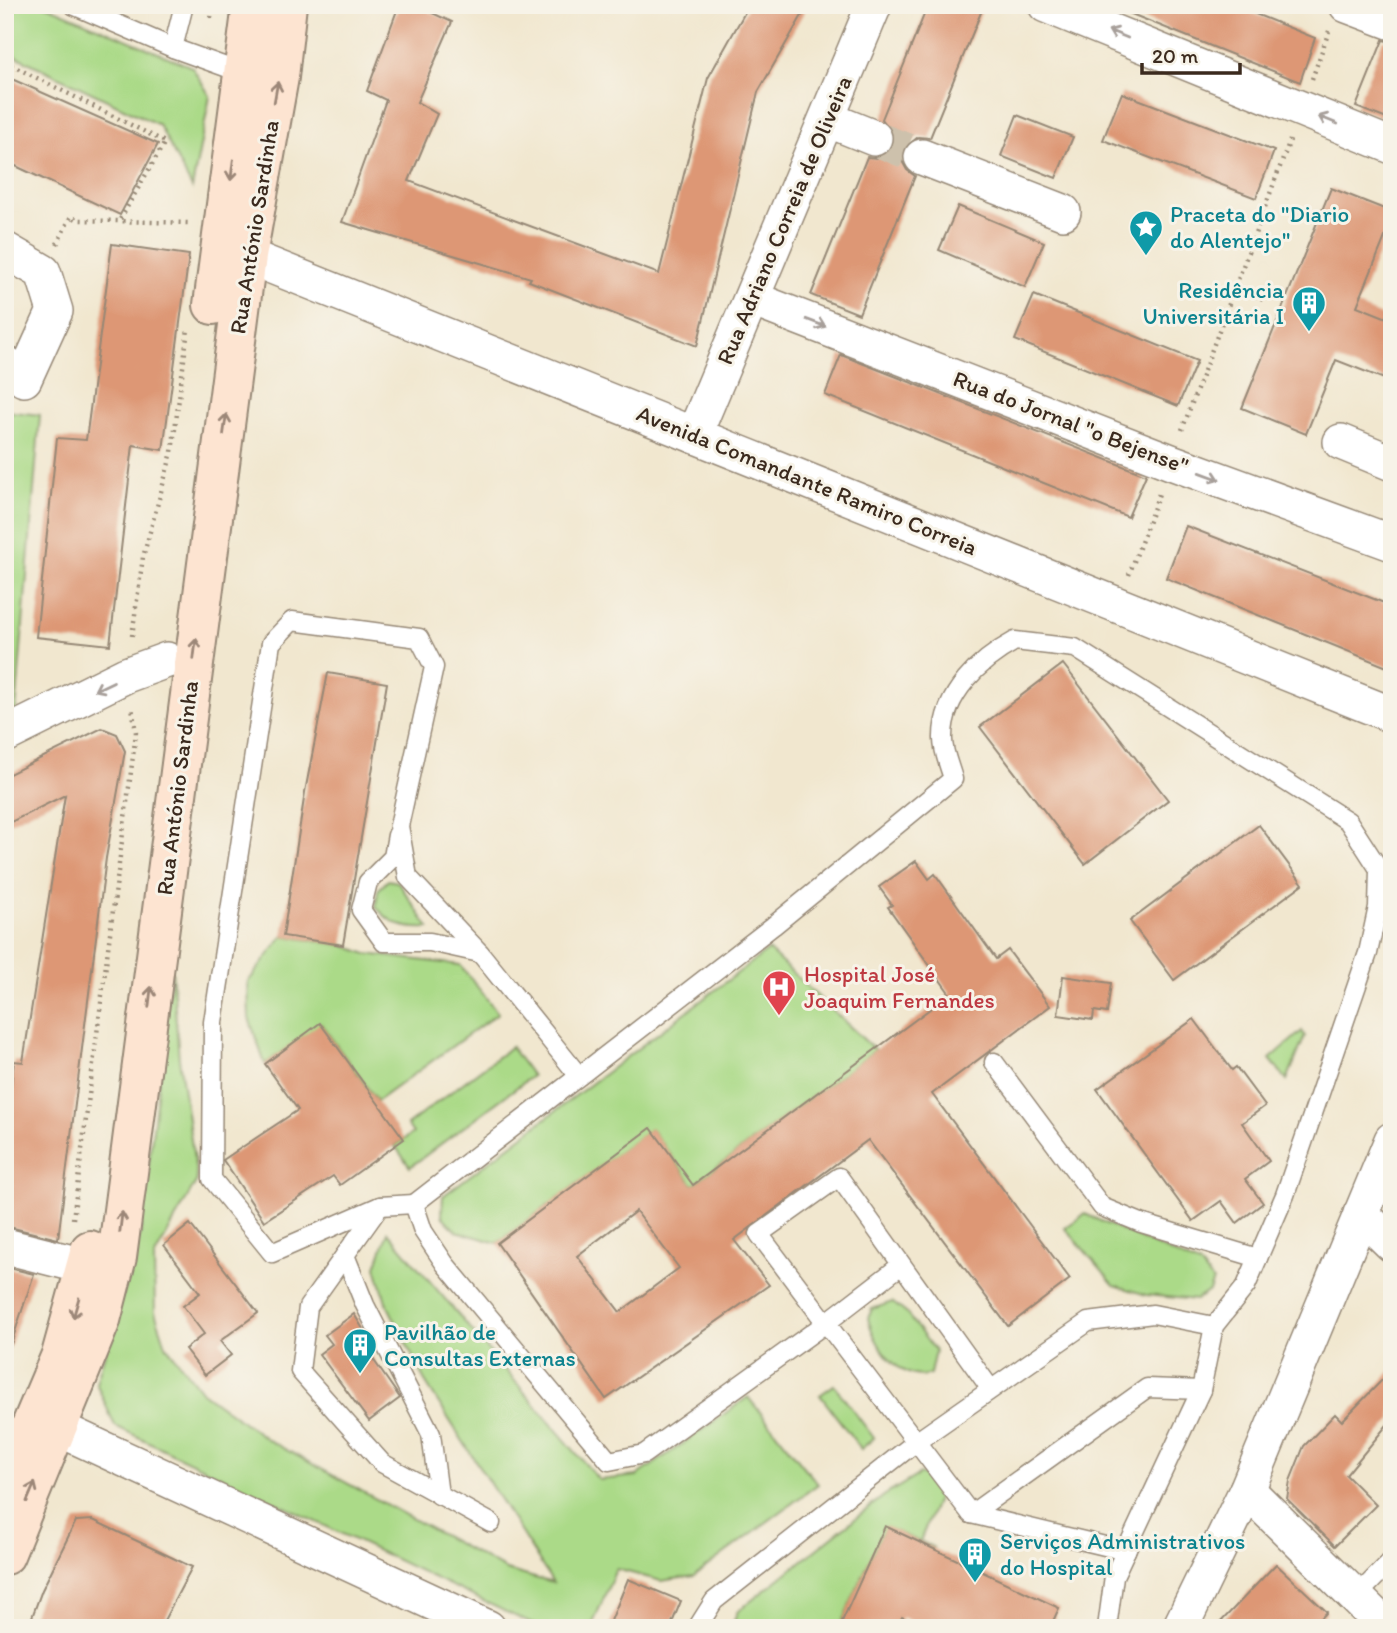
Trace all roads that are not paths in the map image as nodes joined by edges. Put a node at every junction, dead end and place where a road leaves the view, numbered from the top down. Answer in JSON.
{"nodes":[{"id":1,"x":73,"y":5,"type":"edge"},
{"id":2,"x":184,"y":5,"type":"edge"},
{"id":3,"x":253,"y":5,"type":"edge"},
{"id":4,"x":287,"y":5,"type":"edge"},
{"id":5,"x":874,"y":5,"type":"edge"},
{"id":6,"x":1045,"y":5,"type":"edge"},
{"id":7,"x":1341,"y":12,"type":"edge"},
{"id":8,"x":1392,"y":22,"type":"edge"},
{"id":9,"x":173,"y":48,"type":"junction"},
{"id":10,"x":245,"y":74,"type":"junction"},
{"id":11,"x":827,"y":119,"type":"junction"},
{"id":12,"x":874,"y":138,"type":"tunnel mouth"},
{"id":13,"x":1392,"y":146,"type":"edge"},
{"id":14,"x":922,"y":157,"type":"tunnel mouth"},
{"id":15,"x":1063,"y":212,"type":"dead end"},
{"id":16,"x":223,"y":242,"type":"junction"},
{"id":17,"x":5,"y":250,"type":"edge"},
{"id":18,"x":752,"y":299,"type":"junction"},
{"id":19,"x":5,"y":363,"type":"edge"},
{"id":20,"x":694,"y":435,"type":"junction"},
{"id":21,"x":1340,"y":442,"type":"dead end"},
{"id":22,"x":1392,"y":463,"type":"edge"},
{"id":23,"x":1392,"y":543,"type":"edge"},
{"id":24,"x":167,"y":660,"type":"junction"},
{"id":25,"x":1392,"y":715,"type":"edge"},
{"id":26,"x":5,"y":735,"type":"edge"},
{"id":27,"x":399,"y":826,"type":"junction"},
{"id":28,"x":480,"y":953,"type":"junction"},
{"id":29,"x":994,"y":1062,"type":"dead end"},
{"id":30,"x":579,"y":1076,"type":"junction"},
{"id":31,"x":1392,"y":1139,"type":"edge"},
{"id":32,"x":414,"y":1204,"type":"junction"},
{"id":33,"x":380,"y":1206,"type":"junction"},
{"id":34,"x":1361,"y":1214,"type":"junction"},
{"id":35,"x":1392,"y":1244,"type":"edge"},
{"id":36,"x":5,"y":1247,"type":"edge"},
{"id":37,"x":345,"y":1255,"type":"junction"},
{"id":38,"x":1258,"y":1258,"type":"junction"},
{"id":39,"x":78,"y":1263,"type":"junction"},
{"id":40,"x":900,"y":1266,"type":"junction"},
{"id":41,"x":826,"y":1323,"type":"junction"},
{"id":42,"x":1214,"y":1326,"type":"junction"},
{"id":43,"x":990,"y":1388,"type":"junction"},
{"id":44,"x":1201,"y":1390,"type":"junction"},
{"id":45,"x":30,"y":1429,"type":"edge"},
{"id":46,"x":916,"y":1442,"type":"junction"},
{"id":47,"x":5,"y":1487,"type":"edge"},
{"id":48,"x":1247,"y":1490,"type":"junction"},
{"id":49,"x":439,"y":1495,"type":"junction"},
{"id":50,"x":971,"y":1514,"type":"junction"},
{"id":51,"x":491,"y":1523,"type":"dead end"},
{"id":52,"x":1126,"y":1551,"type":"junction"},
{"id":53,"x":5,"y":1555,"type":"edge"},
{"id":54,"x":1392,"y":1559,"type":"edge"},
{"id":55,"x":1356,"y":1597,"type":"junction"},
{"id":56,"x":488,"y":1628,"type":"edge"},
{"id":57,"x":697,"y":1628,"type":"edge"},
{"id":58,"x":1107,"y":1628,"type":"edge"},
{"id":59,"x":1180,"y":1628,"type":"edge"},
{"id":60,"x":1387,"y":1628,"type":"edge"}],
"edges":[{"from":1,"to":9,"type":"lane"},
{"from":2,"to":9,"type":"lane"},
{"from":3,"to":10,"type":"main road","name":"Rua António Sardinha"},
{"from":16,"to":4,"type":"main road","name":"Rua António Sardinha","one_way":true},
{"from":5,"to":11,"type":"street","name":"Rua Adriano Correia de Oliveira"},
{"from":13,"to":6,"type":"street","one_way":true},
{"from":7,"to":8,"type":"street"},
{"from":9,"to":10,"type":"lane"},
{"from":10,"to":16,"type":"main road","name":"Rua António Sardinha","one_way":true},
{"from":11,"to":12,"type":"street"},
{"from":11,"to":18,"type":"street","name":"Rua Adriano Correia de Oliveira"},
{"from":14,"to":15,"type":"street"},
{"from":16,"to":20,"type":"street","name":"Avenida Comandante Ramiro Correia"},
{"from":16,"to":24,"type":"main road","name":"Rua António Sardinha"},
{"from":45,"to":16,"type":"main road","name":"Rua António Sardinha","one_way":true},
{"from":17,"to":19,"type":"street"},
{"from":18,"to":20,"type":"street","name":"Rua Adriano Correia de Oliveira"},
{"from":18,"to":23,"type":"street","name":"Rua do Jornal \"o Bejense\"","one_way":true},
{"from":20,"to":25,"type":"street","name":"Avenida Comandante Ramiro Correia"},
{"from":21,"to":22,"type":"street"},
{"from":24,"to":26,"type":"street","one_way":true},
{"from":24,"to":39,"type":"main road","name":"Rua António Sardinha"},
{"from":27,"to":28,"type":"lane"},
{"from":27,"to":28,"type":"lane"},
{"from":27,"to":33,"type":"lane"},
{"from":28,"to":30,"type":"lane"},
{"from":29,"to":38,"type":"lane"},
{"from":30,"to":32,"type":"lane"},
{"from":30,"to":38,"type":"lane"},
{"from":31,"to":34,"type":"street"},
{"from":32,"to":33,"type":"lane"},
{"from":32,"to":41,"type":"lane"},
{"from":33,"to":37,"type":"lane"},
{"from":34,"to":35,"type":"street"},
{"from":34,"to":48,"type":"street"},
{"from":36,"to":39,"type":"street"},
{"from":37,"to":49,"type":"lane"},
{"from":37,"to":49,"type":"lane"},
{"from":38,"to":42,"type":"lane"},
{"from":39,"to":45,"type":"main road","name":"Rua António Sardinha","one_way":true},
{"from":40,"to":41,"type":"lane"},
{"from":40,"to":41,"type":"lane"},
{"from":40,"to":43,"type":"lane"},
{"from":41,"to":46,"type":"lane"},
{"from":42,"to":43,"type":"lane"},
{"from":42,"to":44,"type":"lane"},
{"from":43,"to":46,"type":"lane"},
{"from":44,"to":50,"type":"lane"},
{"from":44,"to":52,"type":"lane"},
{"from":45,"to":47,"type":"main road","name":"Rua António Sardinha"},
{"from":53,"to":45,"type":"main road","name":"Rua António Sardinha","one_way":true},
{"from":45,"to":56,"type":"street"},
{"from":46,"to":50,"type":"lane"},
{"from":46,"to":57,"type":"lane"},
{"from":48,"to":55,"type":"street"},
{"from":48,"to":59,"type":"street"},
{"from":49,"to":51,"type":"lane"},
{"from":50,"to":52,"type":"lane"},
{"from":52,"to":58,"type":"lane"},
{"from":54,"to":55,"type":"lane"},
{"from":55,"to":60,"type":"street"}]}
